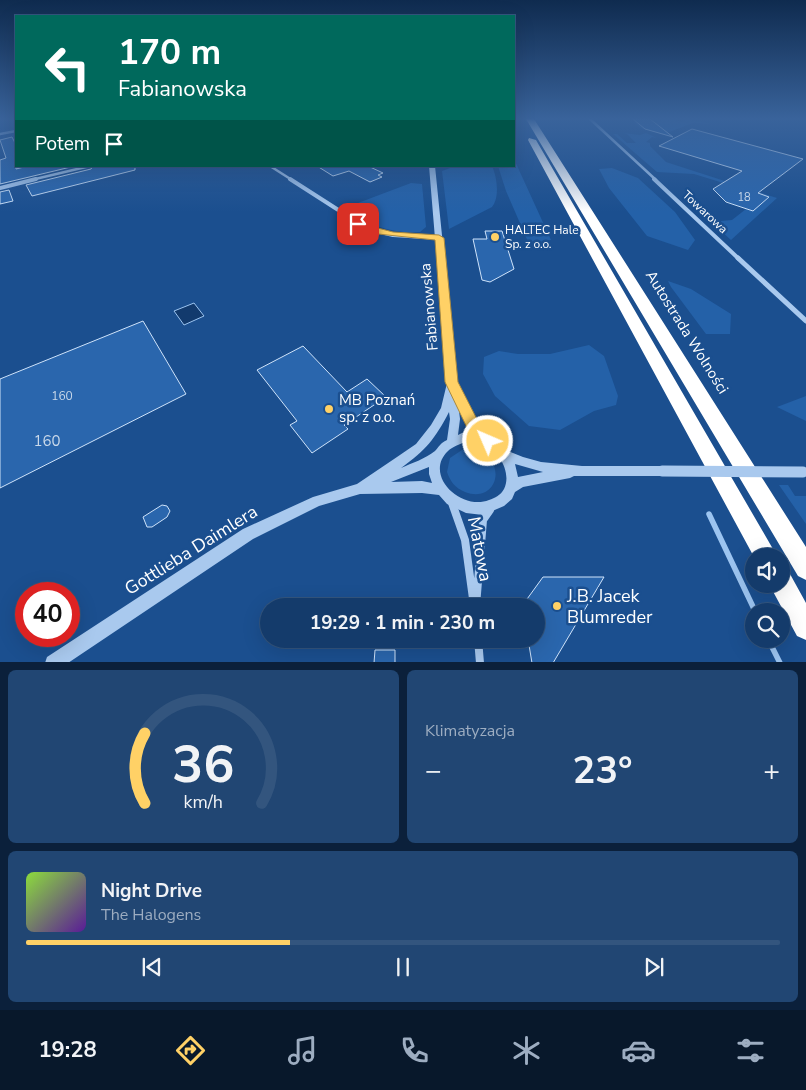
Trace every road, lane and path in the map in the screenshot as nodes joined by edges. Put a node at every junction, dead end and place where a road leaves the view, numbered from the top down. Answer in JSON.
{"nodes":[{"id":1,"x":537,"y":150,"type":"edge"},
{"id":2,"x":549,"y":150,"type":"edge"},
{"id":3,"x":623,"y":150,"type":"edge"},
{"id":4,"x":86,"y":167,"type":"edge"},
{"id":5,"x":272,"y":167,"type":"edge"},
{"id":6,"x":432,"y":167,"type":"edge"},
{"id":7,"x":0,"y":188,"type":"edge"},
{"id":8,"x":439,"y":238,"type":"junction"},
{"id":9,"x":806,"y":321,"type":"edge"},
{"id":10,"x":452,"y":382,"type":"junction"},
{"id":11,"x":452,"y":440,"type":"junction"},
{"id":12,"x":488,"y":441,"type":"junction"},
{"id":13,"x":505,"y":455,"type":"junction"},
{"id":14,"x":436,"y":456,"type":"junction"},
{"id":15,"x":578,"y":472,"type":"junction"},
{"id":16,"x":804,"y":472,"type":"edge"},
{"id":17,"x":360,"y":489,"type":"junction"},
{"id":18,"x":510,"y":489,"type":"junction"},
{"id":19,"x":440,"y":490,"type":"junction"},
{"id":20,"x":450,"y":500,"type":"junction"},
{"id":21,"x":496,"y":504,"type":"junction"},
{"id":22,"x":761,"y":548,"type":"edge"},
{"id":23,"x":806,"y":568,"type":"edge"},
{"id":24,"x":787,"y":593,"type":"edge"},
{"id":25,"x":474,"y":598,"type":"edge"},
{"id":26,"x":476,"y":598,"type":"edge"},
{"id":27,"x":806,"y":627,"type":"edge"},
{"id":28,"x":479,"y":648,"type":"edge"},
{"id":29,"x":53,"y":662,"type":"edge"},
{"id":30,"x":480,"y":662,"type":"edge"}],
"edges":[{"from":1,"to":22,"type":"highway"},
{"from":2,"to":23,"type":"highway","name":"Autostrada Wolności"},
{"from":3,"to":9,"type":"street","name":"Towarowa"},
{"from":4,"to":7,"type":"street"},
{"from":5,"to":8,"type":"street"},
{"from":6,"to":8,"type":"street","name":"Fabianowska"},
{"from":8,"to":10,"type":"street","name":"Fabianowska"},
{"from":10,"to":11,"type":"street","name":"Fabianowska"},
{"from":10,"to":12,"type":"street","name":"Fabianowska"},
{"from":10,"to":17,"type":"street"},
{"from":11,"to":12,"type":"street"},
{"from":11,"to":14,"type":"street"},
{"from":12,"to":13,"type":"street"},
{"from":13,"to":15,"type":"street"},
{"from":13,"to":18,"type":"street"},
{"from":14,"to":17,"type":"street","name":"Gottlieba Daimlera"},
{"from":14,"to":19,"type":"street"},
{"from":15,"to":16,"type":"street","bridge":true},
{"from":15,"to":18,"type":"street"},
{"from":17,"to":19,"type":"street","name":"Gottlieba Daimlera"},
{"from":17,"to":29,"type":"street","name":"Gottlieba Daimlera"},
{"from":18,"to":21,"type":"street"},
{"from":19,"to":20,"type":"street"},
{"from":20,"to":21,"type":"street"},
{"from":20,"to":25,"type":"street","name":"Matowa"},
{"from":21,"to":26,"type":"street","name":"Matowa"},
{"from":24,"to":27,"type":"highway"},
{"from":28,"to":30,"type":"street"}]}
